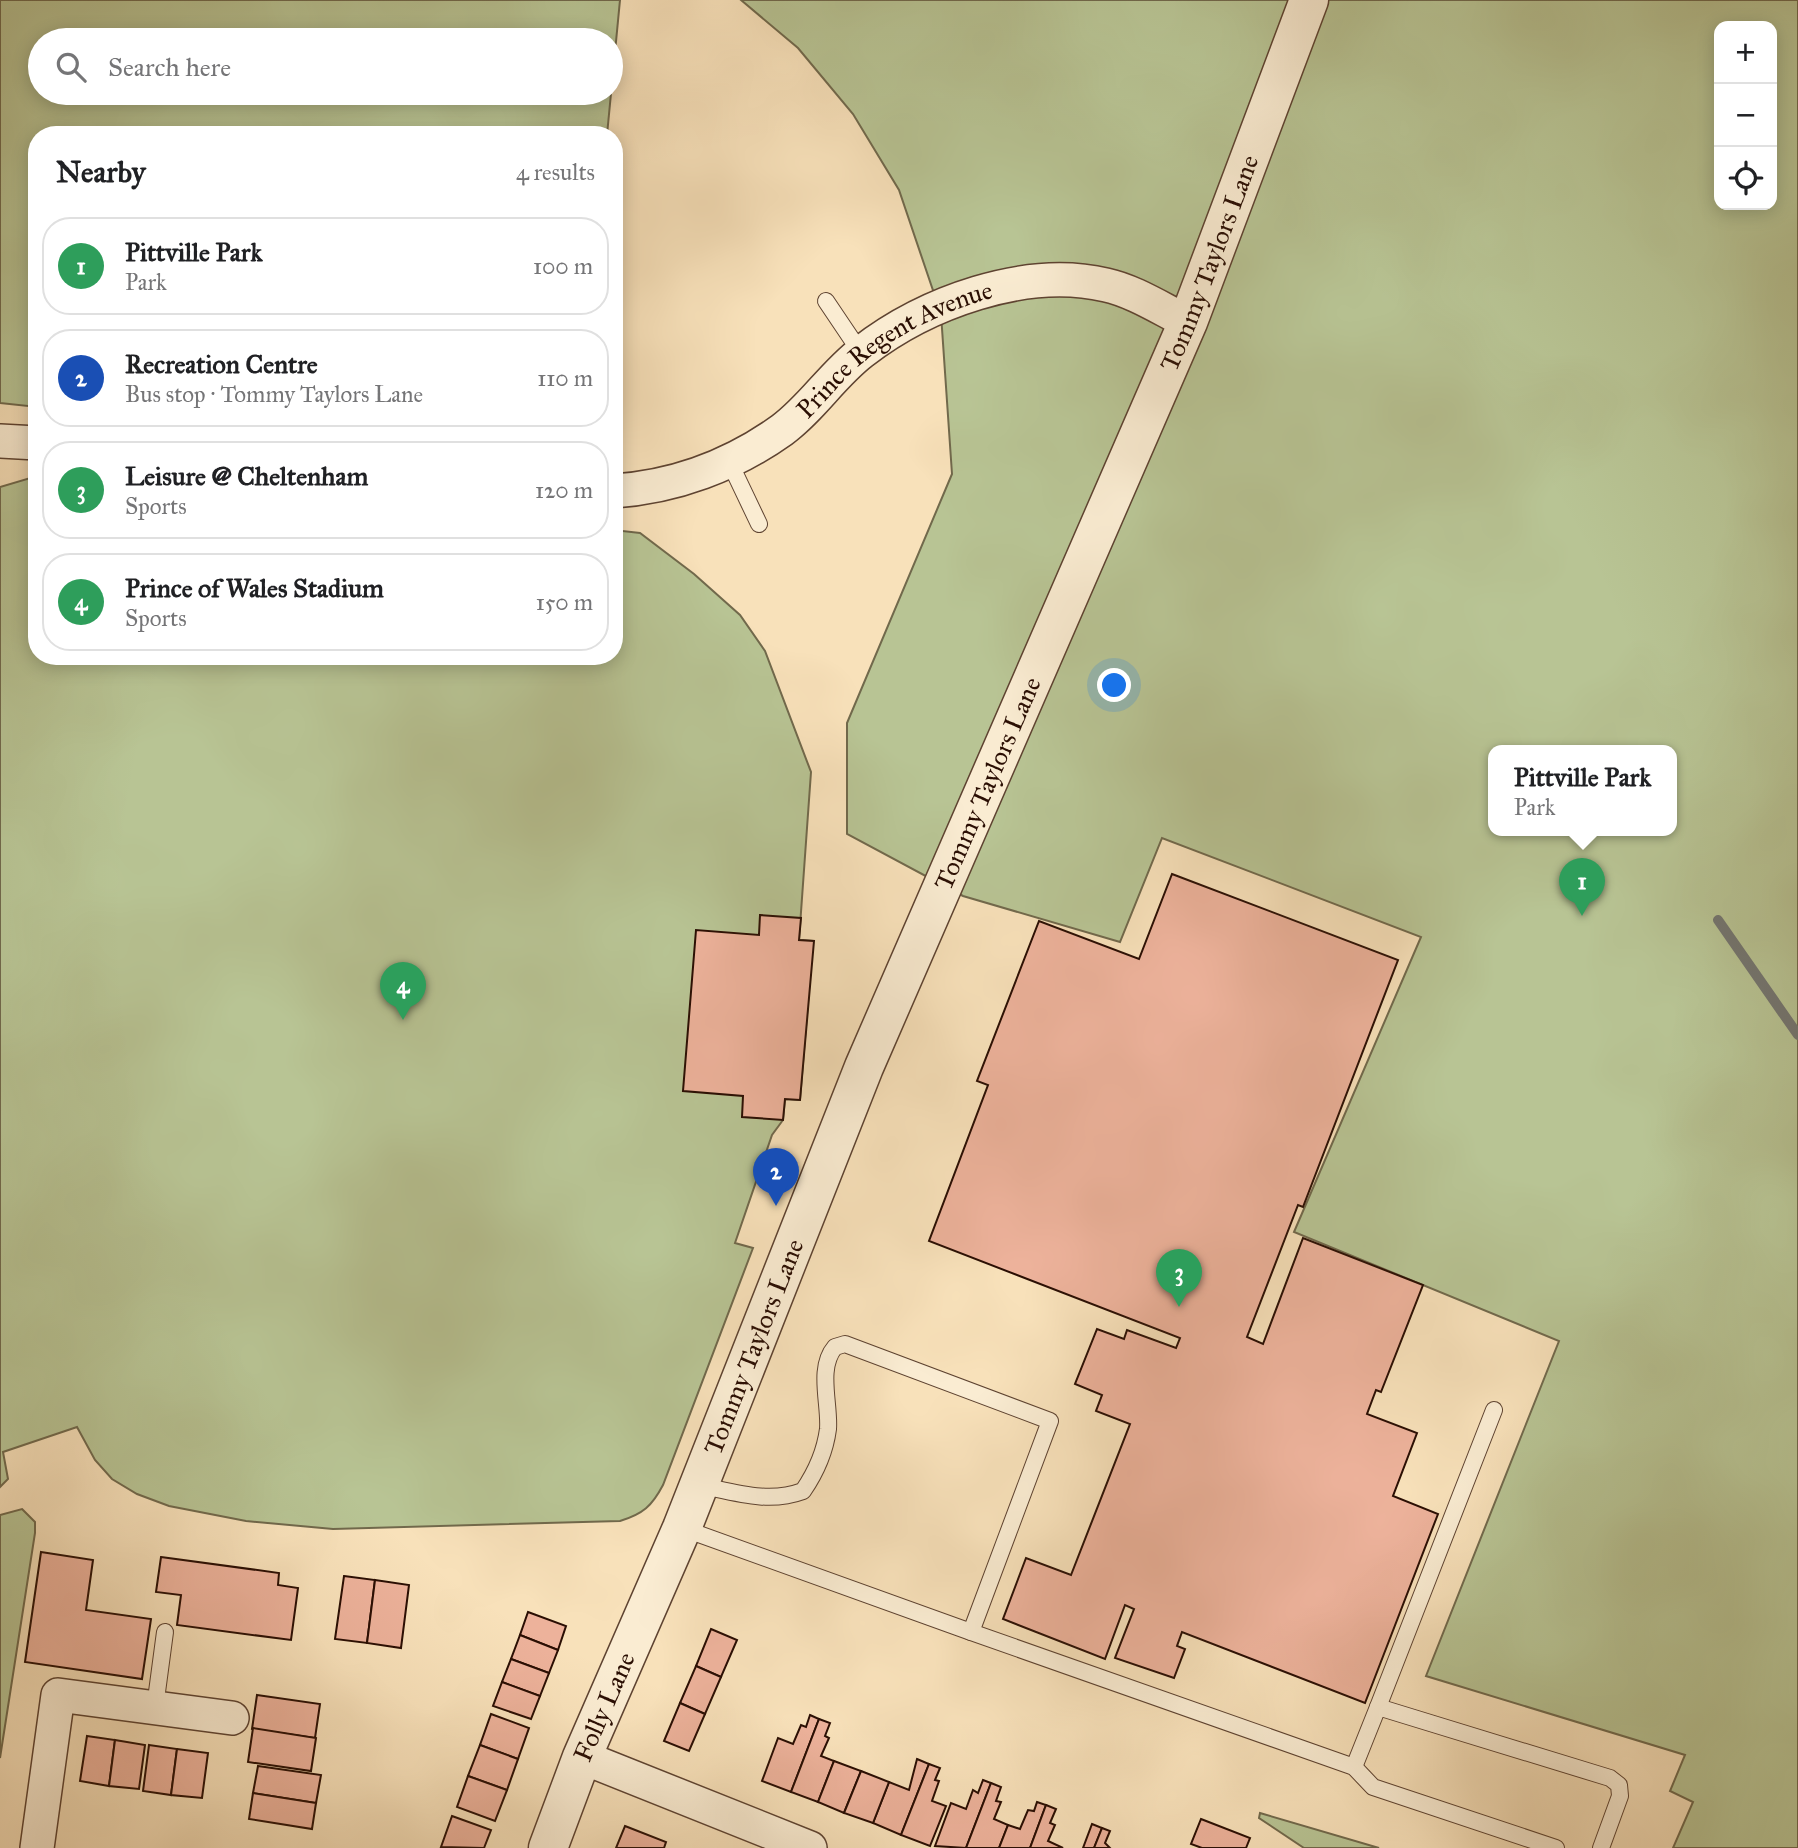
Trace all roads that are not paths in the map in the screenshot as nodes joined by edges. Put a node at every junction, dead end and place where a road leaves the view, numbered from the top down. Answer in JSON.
{"nodes":[{"id":1,"x":1309,"y":0,"type":"edge"},
{"id":2,"x":826,"y":301,"type":"dead end"},
{"id":3,"x":1188,"y":322,"type":"junction"},
{"id":4,"x":861,"y":353,"type":"junction"},
{"id":5,"x":1,"y":440,"type":"edge"},
{"id":6,"x":28,"y":442,"type":"edge"},
{"id":7,"x":729,"y":461,"type":"junction"},
{"id":8,"x":623,"y":489,"type":"edge"},
{"id":9,"x":759,"y":524,"type":"dead end"},
{"id":10,"x":1494,"y":1410,"type":"dead end"},
{"id":11,"x":698,"y":1485,"type":"junction"},
{"id":12,"x":682,"y":1528,"type":"junction"},
{"id":13,"x":666,"y":1567,"type":"joint"},
{"id":14,"x":165,"y":1632,"type":"dead end"},
{"id":15,"x":971,"y":1632,"type":"junction"},
{"id":16,"x":155,"y":1707,"type":"junction"},
{"id":17,"x":1378,"y":1707,"type":"junction"},
{"id":18,"x":232,"y":1718,"type":"dead end"},
{"id":19,"x":582,"y":1757,"type":"junction"},
{"id":20,"x":1354,"y":1767,"type":"junction"},
{"id":21,"x":37,"y":1848,"type":"edge"},
{"id":22,"x":548,"y":1848,"type":"edge"},
{"id":23,"x":810,"y":1848,"type":"edge"},
{"id":24,"x":1556,"y":1848,"type":"edge"},
{"id":25,"x":1601,"y":1848,"type":"edge"}],
"edges":[{"from":1,"to":3,"type":"street","name":"Tommy Taylors Lane"},
{"from":2,"to":4,"type":"lane"},
{"from":3,"to":4,"type":"street","name":"Prince Regent Avenue"},
{"from":3,"to":11,"type":"street","name":"Tommy Taylors Lane"},
{"from":4,"to":7,"type":"street","name":"Prince Regent Avenue"},
{"from":5,"to":6,"type":"street"},
{"from":7,"to":8,"type":"street","name":"Prince Regent Avenue"},
{"from":7,"to":9,"type":"lane"},
{"from":10,"to":17,"type":"lane"},
{"from":11,"to":12,"type":"street","name":"Tommy Taylors Lane"},
{"from":11,"to":15,"type":"lane"},
{"from":12,"to":13,"type":"street","name":"Tommy Taylors Lane"},
{"from":12,"to":15,"type":"lane"},
{"from":13,"to":19,"type":"street","name":"Folly Lane"},
{"from":14,"to":16,"type":"lane"},
{"from":15,"to":20,"type":"lane"},
{"from":16,"to":18,"type":"street"},
{"from":16,"to":21,"type":"street"},
{"from":17,"to":20,"type":"lane"},
{"from":17,"to":25,"type":"lane"},
{"from":19,"to":22,"type":"street","name":"Folly Lane"},
{"from":19,"to":23,"type":"street"},
{"from":20,"to":24,"type":"lane"}]}
